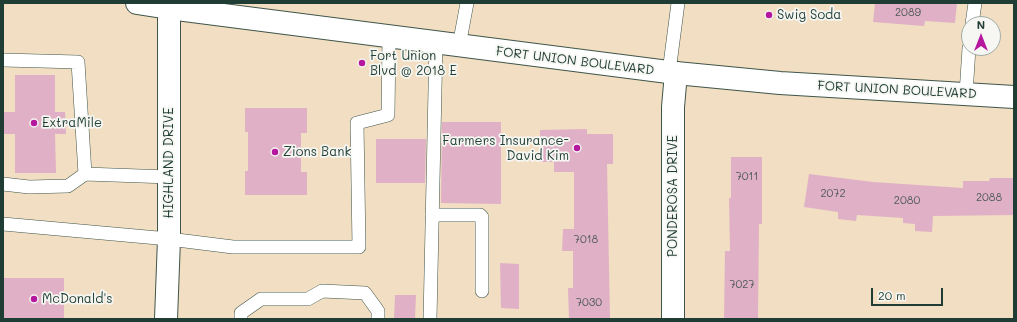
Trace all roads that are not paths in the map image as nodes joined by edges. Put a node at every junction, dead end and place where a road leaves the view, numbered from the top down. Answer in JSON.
{"nodes":[{"id":1,"x":138,"y":3,"type":"edge"},
{"id":2,"x":467,"y":3,"type":"edge"},
{"id":3,"x":678,"y":3,"type":"edge"},
{"id":4,"x":974,"y":3,"type":"edge"},
{"id":5,"x":169,"y":5,"type":"edge"},
{"id":6,"x":973,"y":16,"type":"edge"},
{"id":7,"x":389,"y":37,"type":"junction"},
{"id":8,"x":436,"y":43,"type":"junction"},
{"id":9,"x":459,"y":46,"type":"junction"},
{"id":10,"x":968,"y":56,"type":"edge"},
{"id":11,"x":3,"y":60,"type":"edge"},
{"id":12,"x":673,"y":73,"type":"junction"},
{"id":13,"x":966,"y":94,"type":"junction"},
{"id":14,"x":1014,"y":97,"type":"edge"},
{"id":15,"x":85,"y":174,"type":"junction"},
{"id":16,"x":169,"y":177,"type":"junction"},
{"id":17,"x":3,"y":184,"type":"edge"},
{"id":18,"x":432,"y":215,"type":"junction"},
{"id":19,"x":3,"y":224,"type":"edge"},
{"id":20,"x":169,"y":239,"type":"junction"},
{"id":21,"x":482,"y":291,"type":"dead end"},
{"id":22,"x":166,"y":319,"type":"edge"},
{"id":23,"x":241,"y":319,"type":"edge"},
{"id":24,"x":378,"y":319,"type":"edge"},
{"id":25,"x":430,"y":319,"type":"edge"},
{"id":26,"x":673,"y":319,"type":"edge"}],
"edges":[{"from":1,"to":5,"type":"main road","name":"FORT UNION BOULEVARD"},
{"from":2,"to":9,"type":"lane"},
{"from":3,"to":12,"type":"lane"},
{"from":4,"to":6,"type":"lane"},
{"from":5,"to":7,"type":"main road","name":"FORT UNION BOULEVARD"},
{"from":5,"to":16,"type":"main road","name":"HIGHLAND DRIVE"},
{"from":7,"to":8,"type":"main road","name":"FORT UNION BOULEVARD"},
{"from":7,"to":20,"type":"lane"},
{"from":8,"to":9,"type":"main road","name":"FORT UNION BOULEVARD"},
{"from":8,"to":18,"type":"lane"},
{"from":9,"to":12,"type":"main road","name":"FORT UNION BOULEVARD"},
{"from":10,"to":13,"type":"lane"},
{"from":11,"to":15,"type":"lane"},
{"from":12,"to":13,"type":"main road","name":"FORT UNION BOULEVARD"},
{"from":12,"to":26,"type":"main road","name":"PONDEROSA DRIVE"},
{"from":13,"to":14,"type":"main road","name":"FORT UNION BOULEVARD"},
{"from":15,"to":16,"type":"lane"},
{"from":15,"to":17,"type":"lane"},
{"from":16,"to":20,"type":"main road","name":"HIGHLAND DRIVE"},
{"from":18,"to":21,"type":"lane"},
{"from":18,"to":25,"type":"lane"},
{"from":19,"to":20,"type":"lane"},
{"from":20,"to":22,"type":"main road","name":"HIGHLAND DRIVE"},
{"from":23,"to":24,"type":"lane"}]}
